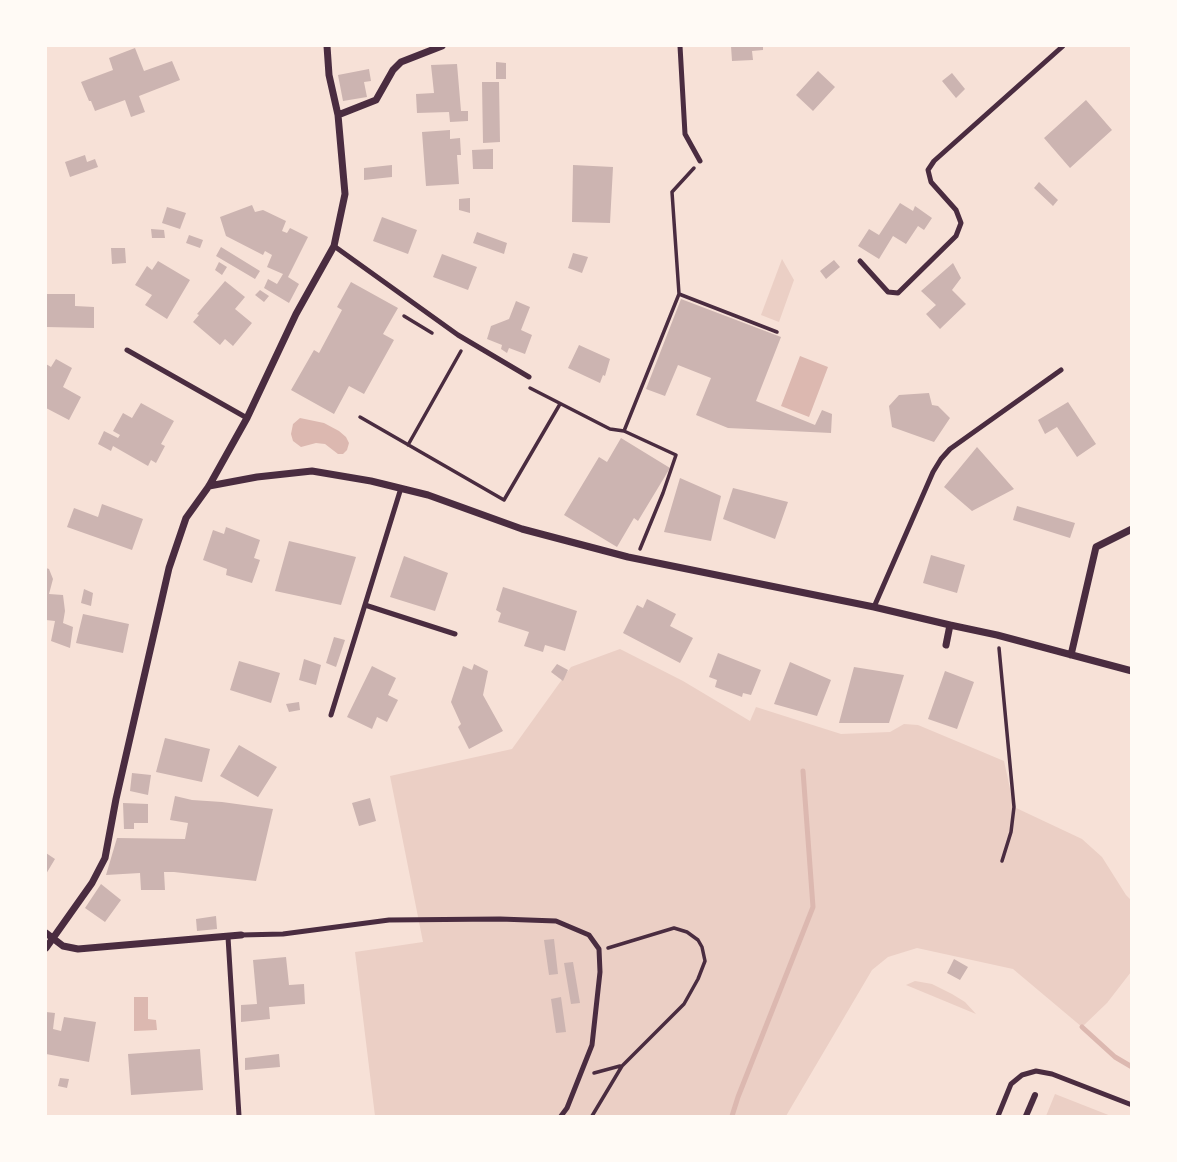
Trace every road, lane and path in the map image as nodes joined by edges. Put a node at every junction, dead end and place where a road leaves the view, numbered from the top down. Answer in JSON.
{"nodes":[{"id":1,"x":327,"y":46,"type":"edge"},
{"id":2,"x":442,"y":46,"type":"edge"},
{"id":3,"x":681,"y":46,"type":"edge"},
{"id":4,"x":1062,"y":46,"type":"edge"},
{"id":5,"x":338,"y":115,"type":"junction"},
{"id":6,"x":700,"y":161,"type":"joint"},
{"id":7,"x":334,"y":246,"type":"junction"},
{"id":8,"x":860,"y":261,"type":"dead end"},
{"id":9,"x":678,"y":294,"type":"junction"},
{"id":10,"x":404,"y":316,"type":"dead end"},
{"id":11,"x":777,"y":332,"type":"dead end"},
{"id":12,"x":439,"y":337,"type":"dead end"},
{"id":13,"x":127,"y":350,"type":"dead end"},
{"id":14,"x":461,"y":351,"type":"dead end"},
{"id":15,"x":1062,"y":370,"type":"dead end"},
{"id":16,"x":529,"y":377,"type":"dead end"},
{"id":17,"x":523,"y":384,"type":"dead end"},
{"id":18,"x":560,"y":404,"type":"junction"},
{"id":19,"x":360,"y":417,"type":"dead end"},
{"id":20,"x":247,"y":418,"type":"junction"},
{"id":21,"x":624,"y":431,"type":"junction"},
{"id":22,"x":408,"y":445,"type":"junction"},
{"id":23,"x":209,"y":486,"type":"junction"},
{"id":24,"x":401,"y":488,"type":"junction"},
{"id":25,"x":1132,"y":529,"type":"edge"},
{"id":26,"x":635,"y":558,"type":"junction"},
{"id":27,"x":365,"y":606,"type":"junction"},
{"id":28,"x":874,"y":607,"type":"junction"},
{"id":29,"x":950,"y":625,"type":"junction"},
{"id":30,"x":455,"y":634,"type":"dead end"},
{"id":31,"x":997,"y":635,"type":"junction"},
{"id":32,"x":946,"y":645,"type":"dead end"},
{"id":33,"x":1070,"y":655,"type":"junction"},
{"id":34,"x":1132,"y":671,"type":"edge"},
{"id":35,"x":331,"y":715,"type":"dead end"},
{"id":36,"x":1002,"y":861,"type":"dead end"},
{"id":37,"x":46,"y":933,"type":"edge"},
{"id":38,"x":241,"y":935,"type":"joint"},
{"id":39,"x":228,"y":937,"type":"junction"},
{"id":40,"x":53,"y":938,"type":"junction"},
{"id":41,"x":46,"y":948,"type":"edge"},
{"id":42,"x":599,"y":949,"type":"junction"},
{"id":43,"x":622,"y":1066,"type":"junction"},
{"id":44,"x":582,"y":1070,"type":"junction"},
{"id":45,"x":1035,"y":1095,"type":"dead end"},
{"id":46,"x":1132,"y":1105,"type":"edge"},
{"id":47,"x":239,"y":1116,"type":"edge"},
{"id":48,"x":561,"y":1116,"type":"edge"},
{"id":49,"x":592,"y":1116,"type":"edge"},
{"id":50,"x":998,"y":1116,"type":"edge"},
{"id":51,"x":1026,"y":1116,"type":"edge"}],
"edges":[{"from":1,"to":5,"type":"street"},
{"from":2,"to":5,"type":"street"},
{"from":3,"to":6,"type":"lane"},
{"from":4,"to":8,"type":"lane"},
{"from":5,"to":7,"type":"street"},
{"from":6,"to":9,"type":"path"},
{"from":7,"to":16,"type":"lane"},
{"from":7,"to":20,"type":"street"},
{"from":9,"to":11,"type":"path"},
{"from":9,"to":21,"type":"path"},
{"from":10,"to":12,"type":"path"},
{"from":13,"to":20,"type":"lane"},
{"from":14,"to":22,"type":"path"},
{"from":15,"to":28,"type":"lane"},
{"from":17,"to":18,"type":"path"},
{"from":18,"to":21,"type":"path"},
{"from":18,"to":22,"type":"path"},
{"from":19,"to":22,"type":"path"},
{"from":20,"to":23,"type":"street"},
{"from":21,"to":26,"type":"path"},
{"from":23,"to":24,"type":"street"},
{"from":23,"to":40,"type":"street"},
{"from":24,"to":26,"type":"street"},
{"from":24,"to":27,"type":"lane"},
{"from":25,"to":33,"type":"street"},
{"from":26,"to":28,"type":"street"},
{"from":27,"to":30,"type":"lane"},
{"from":27,"to":35,"type":"lane"},
{"from":28,"to":29,"type":"street"},
{"from":29,"to":31,"type":"street"},
{"from":29,"to":32,"type":"street"},
{"from":31,"to":33,"type":"street"},
{"from":31,"to":36,"type":"path"},
{"from":33,"to":34,"type":"street"},
{"from":37,"to":40,"type":"street"},
{"from":38,"to":39,"type":"street"},
{"from":38,"to":42,"type":"lane"},
{"from":39,"to":40,"type":"street"},
{"from":39,"to":47,"type":"lane"},
{"from":40,"to":41,"type":"street"},
{"from":42,"to":43,"type":"path"},
{"from":42,"to":44,"type":"lane"},
{"from":43,"to":44,"type":"path"},
{"from":43,"to":49,"type":"path"},
{"from":44,"to":48,"type":"lane"},
{"from":45,"to":51,"type":"street"},
{"from":46,"to":50,"type":"lane"}]}
